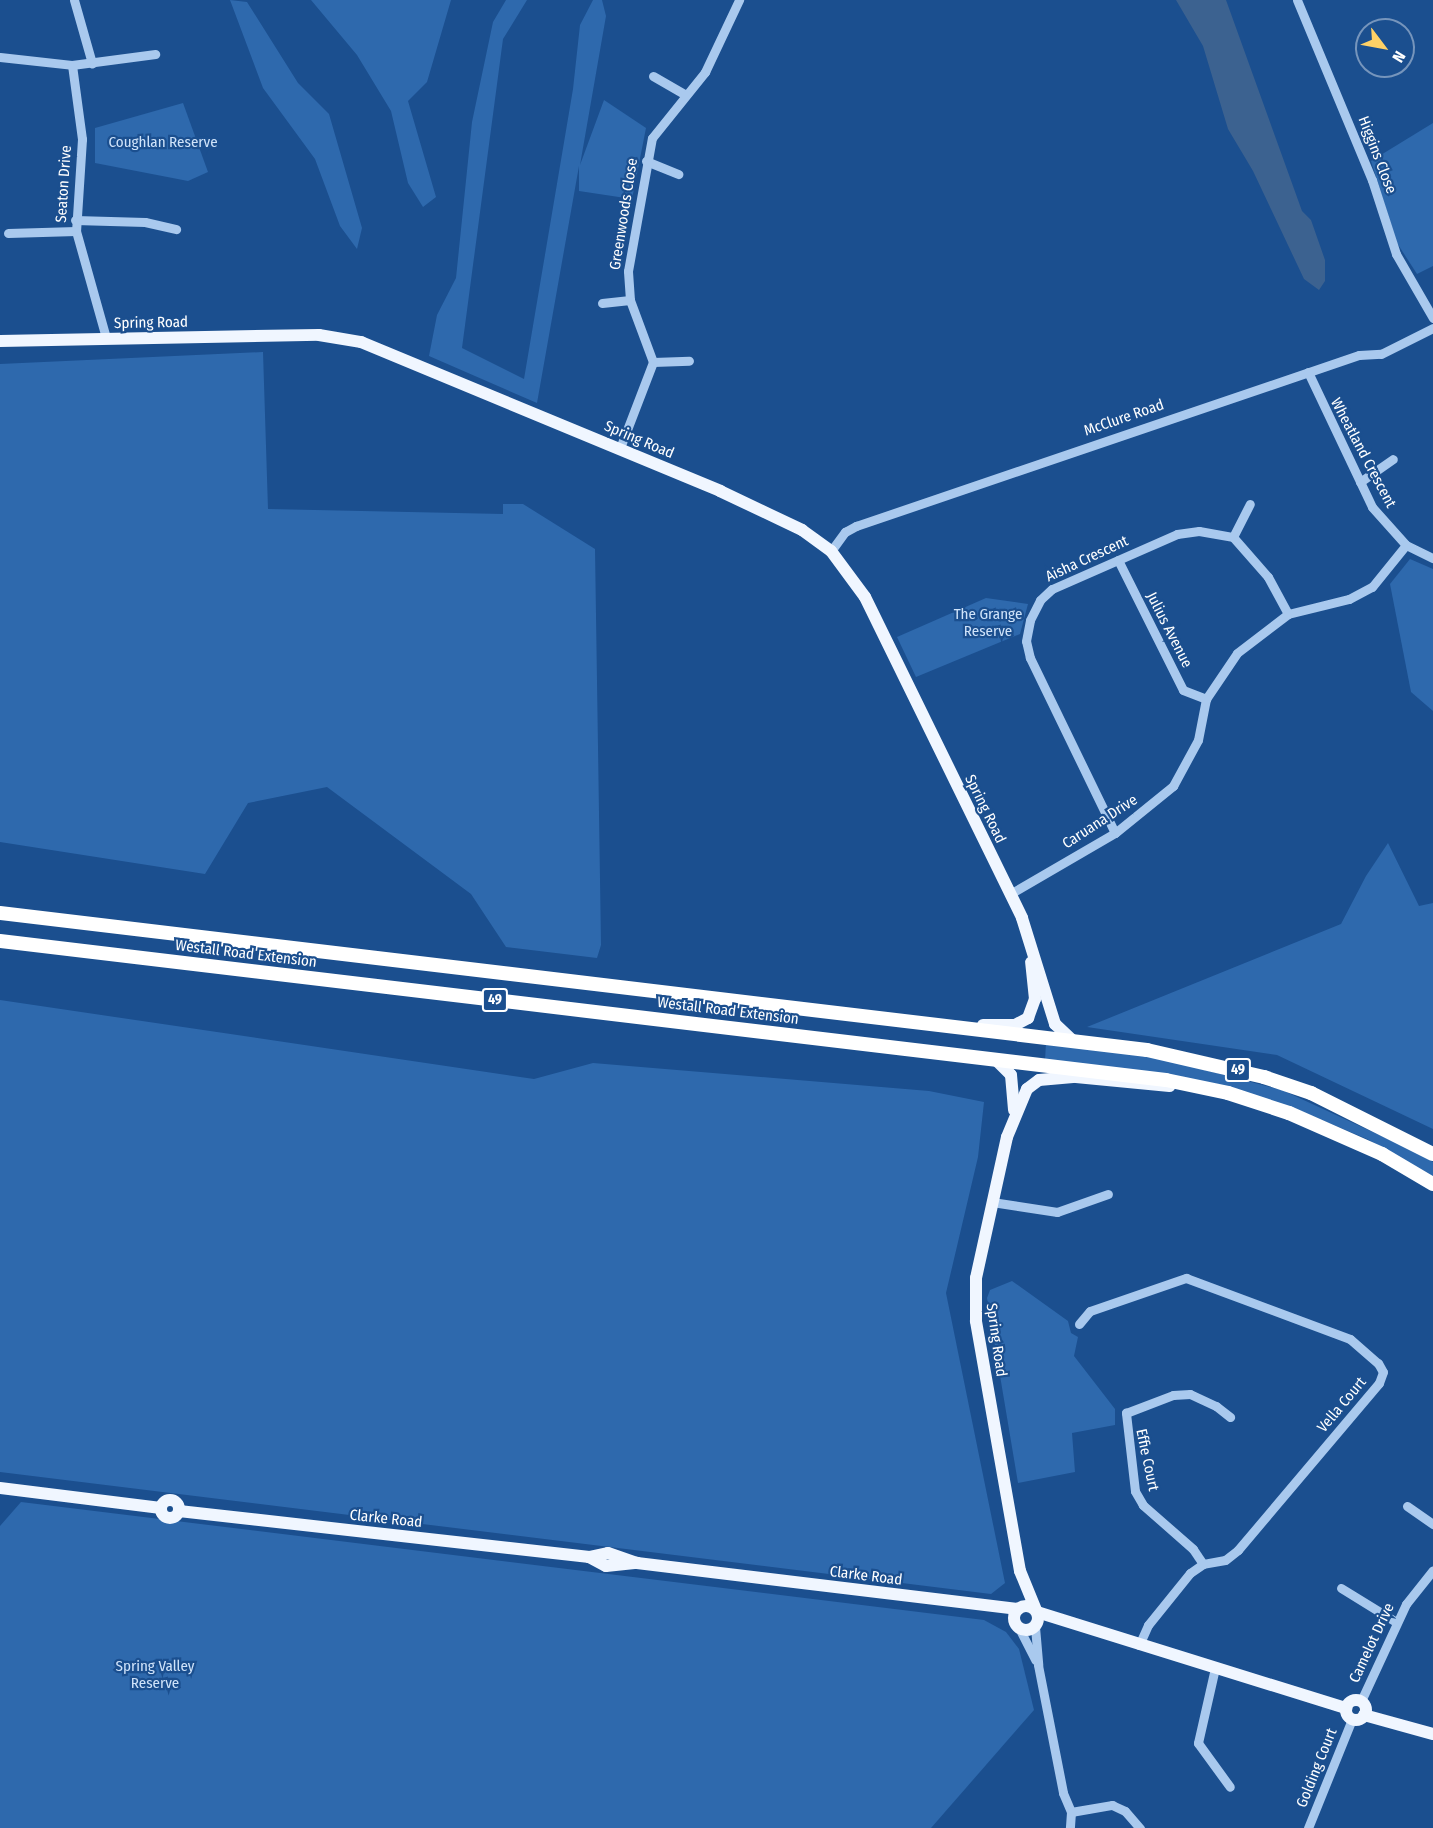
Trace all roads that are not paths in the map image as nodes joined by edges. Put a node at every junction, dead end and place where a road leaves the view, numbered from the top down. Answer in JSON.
{"nodes":[{"id":1,"x":74,"y":0,"type":"edge"},
{"id":2,"x":739,"y":0,"type":"edge"},
{"id":3,"x":1297,"y":0,"type":"edge"},
{"id":4,"x":155,"y":54,"type":"dead end"},
{"id":5,"x":0,"y":57,"type":"edge"},
{"id":6,"x":93,"y":63,"type":"junction"},
{"id":7,"x":72,"y":65,"type":"junction"},
{"id":8,"x":653,"y":76,"type":"dead end"},
{"id":9,"x":686,"y":95,"type":"junction"},
{"id":10,"x":646,"y":161,"type":"junction"},
{"id":11,"x":679,"y":174,"type":"dead end"},
{"id":12,"x":75,"y":220,"type":"junction"},
{"id":13,"x":176,"y":229,"type":"dead end"},
{"id":14,"x":76,"y":231,"type":"junction"},
{"id":15,"x":8,"y":233,"type":"dead end"},
{"id":16,"x":630,"y":300,"type":"junction"},
{"id":17,"x":602,"y":303,"type":"dead end"},
{"id":18,"x":1433,"y":318,"type":"edge"},
{"id":19,"x":1433,"y":328,"type":"edge"},
{"id":20,"x":106,"y":338,"type":"junction"},
{"id":21,"x":0,"y":341,"type":"edge"},
{"id":22,"x":653,"y":362,"type":"junction"},
{"id":23,"x":689,"y":362,"type":"dead end"},
{"id":24,"x":1308,"y":372,"type":"junction"},
{"id":25,"x":620,"y":448,"type":"junction"},
{"id":26,"x":1394,"y":459,"type":"dead end"},
{"id":27,"x":1360,"y":482,"type":"junction"},
{"id":28,"x":1250,"y":504,"type":"dead end"},
{"id":29,"x":1233,"y":537,"type":"junction"},
{"id":30,"x":1406,"y":545,"type":"junction"},
{"id":31,"x":831,"y":551,"type":"junction"},
{"id":32,"x":1433,"y":558,"type":"edge"},
{"id":33,"x":1118,"y":560,"type":"junction"},
{"id":34,"x":1288,"y":614,"type":"junction"},
{"id":35,"x":1206,"y":699,"type":"junction"},
{"id":36,"x":1115,"y":833,"type":"junction"},
{"id":37,"x":1010,"y":894,"type":"junction"},
{"id":38,"x":0,"y":913,"type":"edge"},
{"id":39,"x":1028,"y":937,"type":"junction"},
{"id":40,"x":0,"y":941,"type":"edge"},
{"id":41,"x":919,"y":1023,"type":"junction"},
{"id":42,"x":1072,"y":1041,"type":"junction"},
{"id":43,"x":996,"y":1060,"type":"junction"},
{"id":44,"x":1191,"y":1085,"type":"junction"},
{"id":45,"x":1014,"y":1115,"type":"junction"},
{"id":46,"x":1395,"y":1132,"type":"junction"},
{"id":47,"x":1433,"y":1144,"type":"edge"},
{"id":48,"x":1433,"y":1154,"type":"edge"},
{"id":49,"x":1433,"y":1184,"type":"edge"},
{"id":50,"x":1108,"y":1194,"type":"dead end"},
{"id":51,"x":992,"y":1202,"type":"junction"},
{"id":52,"x":1079,"y":1324,"type":"dead end"},
{"id":53,"x":1230,"y":1417,"type":"dead end"},
{"id":54,"x":0,"y":1488,"type":"edge"},
{"id":55,"x":1407,"y":1506,"type":"dead end"},
{"id":56,"x":1433,"y":1524,"type":"edge"},
{"id":57,"x":1203,"y":1564,"type":"junction"},
{"id":58,"x":1433,"y":1570,"type":"edge"},
{"id":59,"x":1020,"y":1571,"type":"junction"},
{"id":60,"x":1341,"y":1588,"type":"dead end"},
{"id":61,"x":985,"y":1607,"type":"junction"},
{"id":62,"x":1019,"y":1608,"type":"junction"},
{"id":63,"x":1036,"y":1611,"type":"junction"},
{"id":64,"x":1396,"y":1622,"type":"junction"},
{"id":65,"x":1066,"y":1623,"type":"junction"},
{"id":66,"x":1035,"y":1626,"type":"junction"},
{"id":67,"x":1017,"y":1627,"type":"junction"},
{"id":68,"x":1139,"y":1645,"type":"junction"},
{"id":69,"x":1038,"y":1665,"type":"junction"},
{"id":70,"x":1215,"y":1668,"type":"junction"},
{"id":71,"x":1360,"y":1701,"type":"joint"},
{"id":72,"x":1354,"y":1714,"type":"junction"},
{"id":73,"x":1433,"y":1734,"type":"edge"},
{"id":74,"x":1230,"y":1787,"type":"dead end"},
{"id":75,"x":1071,"y":1812,"type":"junction"},
{"id":76,"x":1070,"y":1828,"type":"edge"},
{"id":77,"x":1140,"y":1828,"type":"edge"},
{"id":78,"x":1308,"y":1828,"type":"edge"}],
"edges":[{"from":1,"to":6,"type":"street"},
{"from":2,"to":9,"type":"street","name":"Greenwoods Close"},
{"from":3,"to":18,"type":"street","name":"Higgins Close"},
{"from":4,"to":6,"type":"street"},
{"from":5,"to":7,"type":"street"},
{"from":6,"to":7,"type":"street"},
{"from":7,"to":12,"type":"street","name":"Seaton Drive"},
{"from":8,"to":9,"type":"street"},
{"from":9,"to":10,"type":"street","name":"Greenwoods Close"},
{"from":10,"to":11,"type":"street"},
{"from":10,"to":16,"type":"street","name":"Greenwoods Close"},
{"from":12,"to":13,"type":"street"},
{"from":12,"to":14,"type":"street","name":"Seaton Drive"},
{"from":14,"to":15,"type":"street"},
{"from":14,"to":20,"type":"street","name":"Seaton Drive"},
{"from":16,"to":17,"type":"street"},
{"from":16,"to":22,"type":"street","name":"Greenwoods Close"},
{"from":19,"to":24,"type":"street","name":"McClure Road"},
{"from":20,"to":21,"type":"main road","name":"Spring Road"},
{"from":20,"to":25,"type":"main road","name":"Spring Road"},
{"from":22,"to":23,"type":"street"},
{"from":22,"to":25,"type":"street"},
{"from":24,"to":27,"type":"street","name":"Wheatland Crescent"},
{"from":24,"to":31,"type":"street","name":"McClure Road"},
{"from":25,"to":31,"type":"main road","name":"Spring Road"},
{"from":26,"to":27,"type":"street"},
{"from":27,"to":30,"type":"street","name":"Wheatland Crescent"},
{"from":28,"to":29,"type":"street"},
{"from":29,"to":33,"type":"street","name":"Aisha Crescent"},
{"from":29,"to":34,"type":"street"},
{"from":30,"to":32,"type":"street","name":"Wheatland Crescent"},
{"from":30,"to":34,"type":"street","name":"Caruana Drive"},
{"from":31,"to":37,"type":"main road","name":"Spring Road"},
{"from":33,"to":35,"type":"street","name":"Julius Avenue"},
{"from":33,"to":36,"type":"street","name":"Aisha Crescent"},
{"from":34,"to":35,"type":"street","name":"Caruana Drive"},
{"from":35,"to":36,"type":"street","name":"Caruana Drive"},
{"from":36,"to":37,"type":"street","name":"Caruana Drive"},
{"from":37,"to":39,"type":"main road","name":"Spring Road"},
{"from":38,"to":41,"type":"highway","name":"Westall Road Extension","number":"49"},
{"from":39,"to":41,"type":"main road","name":"Spring Road"},
{"from":39,"to":42,"type":"main road","name":"Spring Road"},
{"from":40,"to":43,"type":"highway","name":"Westall Road Extension","number":"49"},
{"from":41,"to":42,"type":"highway","name":"Westall Road Extension","number":"49"},
{"from":42,"to":46,"type":"highway","name":"Westall Road Extension","number":"49"},
{"from":43,"to":44,"type":"highway","name":"Westall Road Extension","number":"49"},
{"from":43,"to":45,"type":"main road","name":"Spring Road"},
{"from":44,"to":45,"type":"main road","name":"Spring Road"},
{"from":44,"to":49,"type":"highway","name":"Westall Road Extension","number":"49"},
{"from":45,"to":51,"type":"main road","name":"Spring Road"},
{"from":46,"to":47,"type":"highway"},
{"from":46,"to":48,"type":"highway","name":"Westall Road Extension","number":"49"},
{"from":50,"to":51,"type":"street"},
{"from":51,"to":59,"type":"main road","name":"Spring Road"},
{"from":52,"to":57,"type":"street","name":"Vella Court"},
{"from":53,"to":57,"type":"street","name":"Effie Court"},
{"from":54,"to":61,"type":"main road","name":"Clarke Road"},
{"from":55,"to":56,"type":"street"},
{"from":57,"to":68,"type":"street","name":"Vella Court"},
{"from":58,"to":64,"type":"street","name":"Camelot Drive"},
{"from":59,"to":62,"type":"main road","name":"Spring Road"},
{"from":59,"to":63,"type":"main road","name":"Spring Road"},
{"from":60,"to":64,"type":"street"},
{"from":61,"to":62,"type":"main road","name":"Clarke Road"},
{"from":61,"to":67,"type":"main road","name":"Clarke Road"},
{"from":62,"to":63,"type":"main road"},
{"from":62,"to":67,"type":"main road"},
{"from":63,"to":65,"type":"main road"},
{"from":63,"to":66,"type":"main road"},
{"from":64,"to":71,"type":"street","name":"Camelot Drive"},
{"from":65,"to":66,"type":"main road"},
{"from":65,"to":68,"type":"main road"},
{"from":66,"to":67,"type":"main road"},
{"from":66,"to":69,"type":"street"},
{"from":67,"to":69,"type":"street"},
{"from":68,"to":70,"type":"main road"},
{"from":69,"to":75,"type":"street"},
{"from":70,"to":72,"type":"main road"},
{"from":70,"to":74,"type":"street"},
{"from":71,"to":72,"type":"main road"},
{"from":72,"to":73,"type":"main road"},
{"from":72,"to":78,"type":"street","name":"Golding Court"},
{"from":75,"to":76,"type":"street"},
{"from":75,"to":77,"type":"street"}]}
